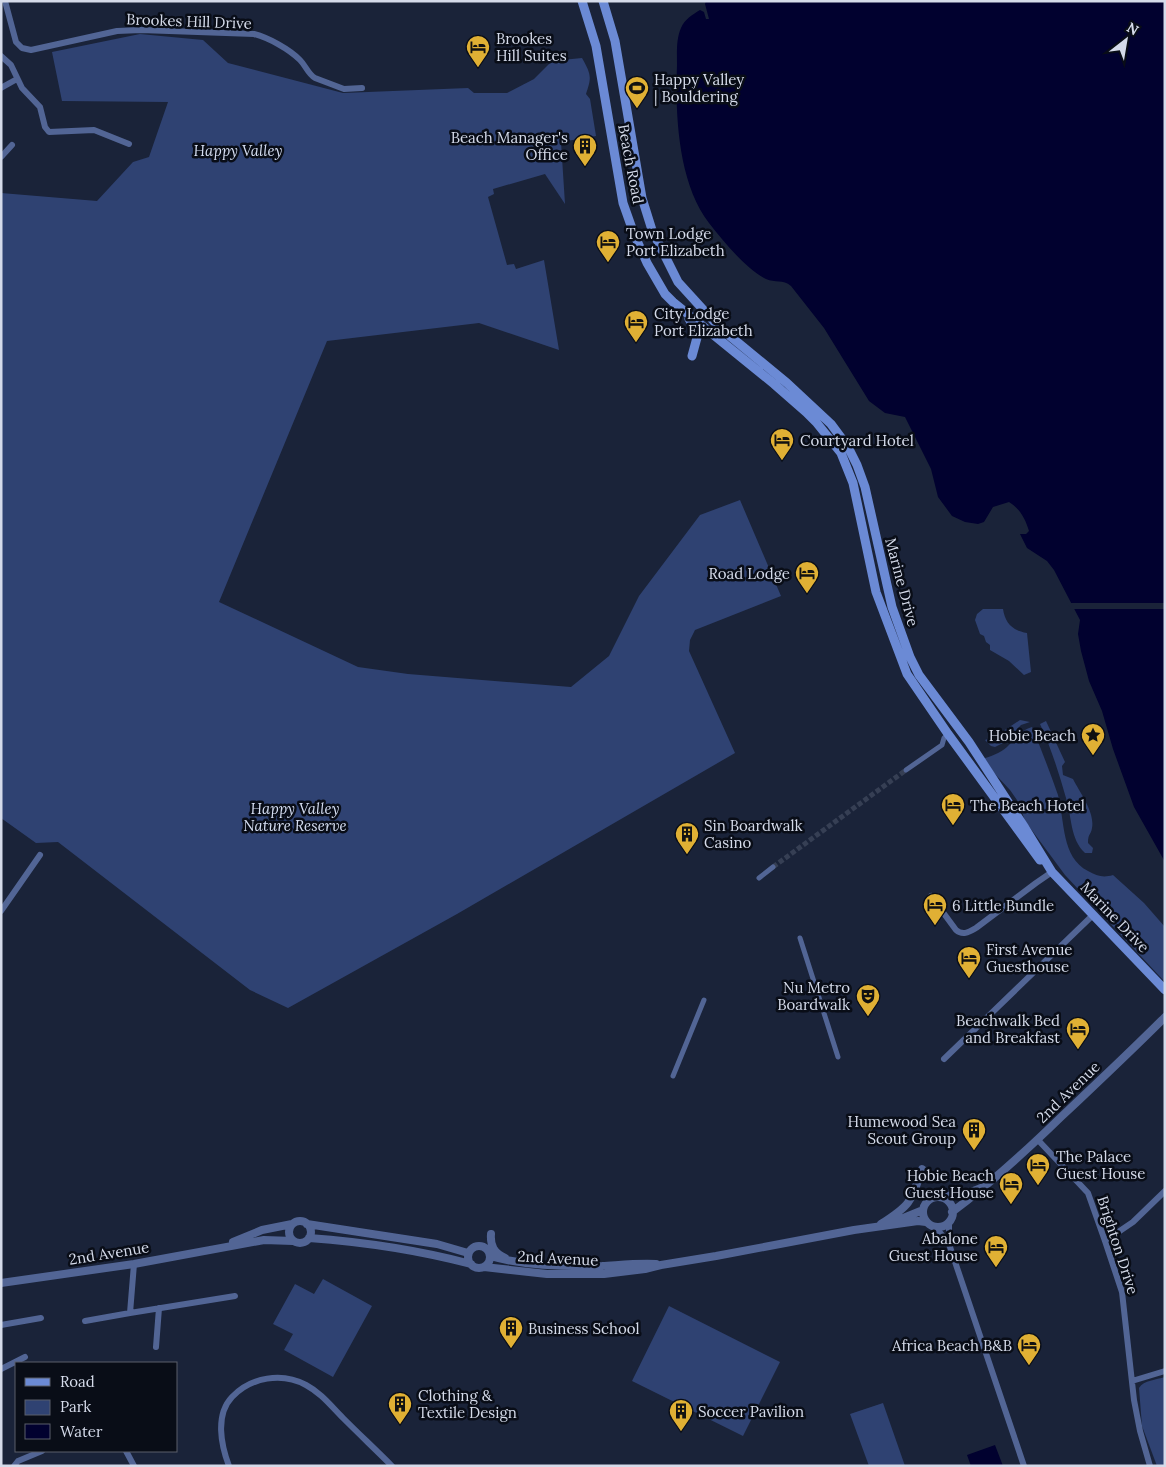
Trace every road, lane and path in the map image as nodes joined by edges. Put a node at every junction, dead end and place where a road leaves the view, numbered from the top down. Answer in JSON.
{"nodes":[{"id":1,"x":5,"y":1,"type":"edge"},
{"id":2,"x":582,"y":1,"type":"edge"},
{"id":3,"x":603,"y":1,"type":"edge"},
{"id":4,"x":1,"y":56,"type":"edge"},
{"id":5,"x":17,"y":78,"type":"junction"},
{"id":6,"x":1,"y":88,"type":"edge"},
{"id":7,"x":362,"y":88,"type":"dead end"},
{"id":8,"x":129,"y":144,"type":"dead end"},
{"id":9,"x":12,"y":145,"type":"dead end"},
{"id":10,"x":1,"y":157,"type":"edge"},
{"id":11,"x":687,"y":315,"type":"junction"},
{"id":12,"x":719,"y":327,"type":"joint"},
{"id":13,"x":712,"y":335,"type":"joint"},
{"id":14,"x":692,"y":356,"type":"dead end"},
{"id":15,"x":948,"y":734,"type":"junction"},
{"id":16,"x":906,"y":770,"type":"tunnel mouth"},
{"id":17,"x":40,"y":855,"type":"dead end"},
{"id":18,"x":1046,"y":863,"type":"junction"},
{"id":19,"x":773,"y":867,"type":"tunnel mouth"},
{"id":20,"x":1052,"y":872,"type":"junction"},
{"id":21,"x":759,"y":878,"type":"dead end"},
{"id":22,"x":931,"y":896,"type":"dead end"},
{"id":23,"x":1,"y":911,"type":"edge"},
{"id":24,"x":1093,"y":916,"type":"junction"},
{"id":25,"x":800,"y":938,"type":"dead end"},
{"id":26,"x":1165,"y":990,"type":"edge"},
{"id":27,"x":704,"y":1000,"type":"dead end"},
{"id":28,"x":1165,"y":1017,"type":"edge"},
{"id":29,"x":838,"y":1057,"type":"dead end"},
{"id":30,"x":944,"y":1058,"type":"dead end"},
{"id":31,"x":672,"y":1076,"type":"dead end"},
{"id":32,"x":1038,"y":1140,"type":"junction"},
{"id":33,"x":922,"y":1169,"type":"dead end"},
{"id":34,"x":988,"y":1185,"type":"junction"},
{"id":35,"x":1165,"y":1191,"type":"edge"},
{"id":36,"x":939,"y":1198,"type":"junction"},
{"id":37,"x":923,"y":1210,"type":"junction"},
{"id":38,"x":952,"y":1212,"type":"junction"},
{"id":39,"x":926,"y":1222,"type":"junction"},
{"id":40,"x":949,"y":1222,"type":"junction"},
{"id":41,"x":292,"y":1224,"type":"junction"},
{"id":42,"x":307,"y":1224,"type":"junction"},
{"id":43,"x":883,"y":1225,"type":"junction"},
{"id":44,"x":935,"y":1227,"type":"junction"},
{"id":45,"x":490,"y":1234,"type":"dead end"},
{"id":46,"x":309,"y":1238,"type":"junction"},
{"id":47,"x":293,"y":1241,"type":"junction"},
{"id":48,"x":1105,"y":1241,"type":"junction"},
{"id":49,"x":949,"y":1244,"type":"junction"},
{"id":50,"x":222,"y":1247,"type":"junction"},
{"id":51,"x":468,"y":1252,"type":"junction"},
{"id":52,"x":490,"y":1256,"type":"junction"},
{"id":53,"x":524,"y":1263,"type":"junction"},
{"id":54,"x":134,"y":1264,"type":"junction"},
{"id":55,"x":471,"y":1264,"type":"junction"},
{"id":56,"x":661,"y":1264,"type":"junction"},
{"id":57,"x":589,"y":1266,"type":"junction"},
{"id":58,"x":484,"y":1267,"type":"junction"},
{"id":59,"x":590,"y":1275,"type":"junction"},
{"id":60,"x":1,"y":1283,"type":"edge"},
{"id":61,"x":235,"y":1296,"type":"dead end"},
{"id":62,"x":159,"y":1308,"type":"junction"},
{"id":63,"x":130,"y":1313,"type":"junction"},
{"id":64,"x":41,"y":1318,"type":"dead end"},
{"id":65,"x":84,"y":1321,"type":"dead end"},
{"id":66,"x":1,"y":1325,"type":"edge"},
{"id":67,"x":156,"y":1347,"type":"dead end"},
{"id":68,"x":25,"y":1357,"type":"dead end"},
{"id":69,"x":15,"y":1362,"type":"edge"},
{"id":70,"x":16,"y":1362,"type":"edge"},
{"id":71,"x":1,"y":1370,"type":"edge"},
{"id":72,"x":1165,"y":1371,"type":"edge"},
{"id":73,"x":1132,"y":1380,"type":"junction"},
{"id":74,"x":40,"y":1452,"type":"edge"},
{"id":75,"x":127,"y":1452,"type":"edge"},
{"id":76,"x":14,"y":1466,"type":"edge"},
{"id":77,"x":134,"y":1466,"type":"edge"},
{"id":78,"x":229,"y":1466,"type":"edge"},
{"id":79,"x":392,"y":1466,"type":"edge"},
{"id":80,"x":1024,"y":1466,"type":"edge"},
{"id":81,"x":1150,"y":1466,"type":"edge"}],
"edges":[{"from":1,"to":7,"type":"street","name":"Brookes Hill Drive"},
{"from":2,"to":11,"type":"main road","name":"Beach Road"},
{"from":3,"to":12,"type":"main road","name":"Beach Road"},
{"from":4,"to":5,"type":"street"},
{"from":5,"to":6,"type":"street"},
{"from":5,"to":8,"type":"street"},
{"from":9,"to":10,"type":"street"},
{"from":11,"to":13,"type":"main road","name":"Beach Road"},
{"from":11,"to":14,"type":"main road"},
{"from":12,"to":18,"type":"main road","name":"Marine Drive"},
{"from":13,"to":15,"type":"main road","name":"Marine Drive"},
{"from":15,"to":16,"type":"street"},
{"from":15,"to":18,"type":"main road","name":"Marine Drive"},
{"from":17,"to":23,"type":"street"},
{"from":18,"to":20,"type":"main road","name":"Marine Drive"},
{"from":19,"to":21,"type":"street"},
{"from":20,"to":22,"type":"street"},
{"from":20,"to":24,"type":"main road","name":"Marine Drive"},
{"from":24,"to":26,"type":"main road","name":"Marine Drive"},
{"from":24,"to":30,"type":"street"},
{"from":25,"to":29,"type":"street"},
{"from":27,"to":31,"type":"street"},
{"from":28,"to":32,"type":"street","name":"2nd Avenue"},
{"from":32,"to":34,"type":"street","name":"2nd Avenue"},
{"from":32,"to":48,"type":"street","name":"Brighton Drive"},
{"from":33,"to":43,"type":"street"},
{"from":34,"to":36,"type":"street","name":"2nd Avenue"},
{"from":34,"to":38,"type":"street","name":"2nd Avenue"},
{"from":35,"to":48,"type":"street"},
{"from":36,"to":37,"type":"street"},
{"from":36,"to":38,"type":"street"},
{"from":37,"to":39,"type":"street"},
{"from":37,"to":43,"type":"street","name":"2nd Avenue"},
{"from":38,"to":40,"type":"street"},
{"from":39,"to":43,"type":"street","name":"2nd Avenue"},
{"from":39,"to":44,"type":"street"},
{"from":40,"to":44,"type":"street"},
{"from":40,"to":49,"type":"street"},
{"from":41,"to":42,"type":"street","name":"2nd Avenue"},
{"from":41,"to":47,"type":"street"},
{"from":41,"to":50,"type":"street","name":"2nd Avenue"},
{"from":42,"to":46,"type":"street"},
{"from":42,"to":51,"type":"street","name":"2nd Avenue"},
{"from":43,"to":56,"type":"street","name":"2nd Avenue"},
{"from":44,"to":49,"type":"street"},
{"from":45,"to":53,"type":"street"},
{"from":46,"to":47,"type":"street","name":"2nd Avenue"},
{"from":46,"to":55,"type":"street","name":"2nd Avenue"},
{"from":47,"to":50,"type":"street","name":"2nd Avenue"},
{"from":48,"to":73,"type":"street","name":"Brighton Drive"},
{"from":49,"to":80,"type":"street"},
{"from":50,"to":54,"type":"street","name":"2nd Avenue"},
{"from":51,"to":52,"type":"street","name":"2nd Avenue"},
{"from":51,"to":55,"type":"street"},
{"from":52,"to":53,"type":"street","name":"2nd Avenue"},
{"from":52,"to":58,"type":"street"},
{"from":53,"to":57,"type":"street","name":"2nd Avenue"},
{"from":54,"to":60,"type":"street","name":"2nd Avenue"},
{"from":54,"to":63,"type":"street"},
{"from":55,"to":58,"type":"street","name":"2nd Avenue"},
{"from":56,"to":57,"type":"street","name":"2nd Avenue"},
{"from":56,"to":59,"type":"street","name":"2nd Avenue"},
{"from":57,"to":59,"type":"street"},
{"from":58,"to":59,"type":"street","name":"2nd Avenue"},
{"from":61,"to":62,"type":"street"},
{"from":62,"to":63,"type":"street"},
{"from":62,"to":67,"type":"street"},
{"from":63,"to":65,"type":"street"},
{"from":64,"to":66,"type":"street"},
{"from":68,"to":70,"type":"street"},
{"from":69,"to":71,"type":"street"},
{"from":72,"to":73,"type":"street"},
{"from":73,"to":81,"type":"street","name":"Brighton Drive"},
{"from":74,"to":76,"type":"street"},
{"from":75,"to":77,"type":"street"},
{"from":78,"to":79,"type":"street"}]}
